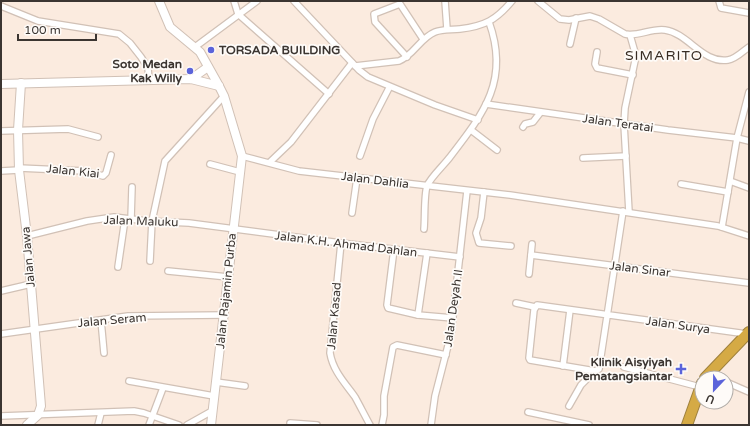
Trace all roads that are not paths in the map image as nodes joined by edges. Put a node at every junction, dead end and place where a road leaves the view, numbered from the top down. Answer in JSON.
{"nodes":[{"id":1,"x":158,"y":1,"type":"edge"},
{"id":2,"x":234,"y":1,"type":"edge"},
{"id":3,"x":257,"y":1,"type":"edge"},
{"id":4,"x":294,"y":1,"type":"edge"},
{"id":5,"x":445,"y":1,"type":"edge"},
{"id":6,"x":512,"y":1,"type":"edge"},
{"id":7,"x":538,"y":1,"type":"edge"},
{"id":8,"x":719,"y":1,"type":"edge"},
{"id":9,"x":1,"y":6,"type":"edge"},
{"id":10,"x":749,"y":13,"type":"edge"},
{"id":11,"x":238,"y":14,"type":"junction"},
{"id":12,"x":576,"y":18,"type":"junction"},
{"id":13,"x":489,"y":22,"type":"junction"},
{"id":14,"x":447,"y":29,"type":"junction"},
{"id":15,"x":630,"y":35,"type":"junction"},
{"id":16,"x":423,"y":39,"type":"junction"},
{"id":17,"x":570,"y":44,"type":"dead end"},
{"id":18,"x":195,"y":47,"type":"junction"},
{"id":19,"x":749,"y":47,"type":"edge"},
{"id":20,"x":597,"y":52,"type":"dead end"},
{"id":21,"x":407,"y":57,"type":"junction"},
{"id":22,"x":354,"y":64,"type":"junction"},
{"id":23,"x":208,"y":67,"type":"junction"},
{"id":24,"x":633,"y":75,"type":"junction"},
{"id":25,"x":191,"y":79,"type":"junction"},
{"id":26,"x":149,"y":80,"type":"junction"},
{"id":27,"x":22,"y":83,"type":"junction"},
{"id":28,"x":1,"y":84,"type":"edge"},
{"id":29,"x":219,"y":86,"type":"junction"},
{"id":30,"x":389,"y":88,"type":"junction"},
{"id":31,"x":749,"y":92,"type":"edge"},
{"id":32,"x":329,"y":94,"type":"junction"},
{"id":33,"x":224,"y":96,"type":"junction"},
{"id":34,"x":486,"y":104,"type":"junction"},
{"id":35,"x":540,"y":113,"type":"junction"},
{"id":36,"x":478,"y":120,"type":"junction"},
{"id":37,"x":624,"y":124,"type":"junction"},
{"id":38,"x":523,"y":127,"type":"dead end"},
{"id":39,"x":18,"y":130,"type":"junction"},
{"id":40,"x":471,"y":130,"type":"junction"},
{"id":41,"x":1,"y":131,"type":"edge"},
{"id":42,"x":98,"y":137,"type":"dead end"},
{"id":43,"x":737,"y":138,"type":"junction"},
{"id":44,"x":749,"y":141,"type":"edge"},
{"id":45,"x":497,"y":150,"type":"dead end"},
{"id":46,"x":111,"y":155,"type":"dead end"},
{"id":47,"x":242,"y":156,"type":"junction"},
{"id":48,"x":360,"y":156,"type":"dead end"},
{"id":49,"x":626,"y":156,"type":"junction"},
{"id":50,"x":583,"y":158,"type":"dead end"},
{"id":51,"x":270,"y":162,"type":"junction"},
{"id":52,"x":210,"y":164,"type":"dead end"},
{"id":53,"x":19,"y":169,"type":"junction"},
{"id":54,"x":1,"y":171,"type":"edge"},
{"id":55,"x":240,"y":172,"type":"junction"},
{"id":56,"x":357,"y":178,"type":"junction"},
{"id":57,"x":730,"y":181,"type":"junction"},
{"id":58,"x":681,"y":184,"type":"dead end"},
{"id":59,"x":427,"y":186,"type":"junction"},
{"id":60,"x":132,"y":187,"type":"dead end"},
{"id":61,"x":749,"y":188,"type":"edge"},
{"id":62,"x":468,"y":190,"type":"junction"},
{"id":63,"x":484,"y":192,"type":"junction"},
{"id":64,"x":728,"y":192,"type":"junction"},
{"id":65,"x":623,"y":212,"type":"junction"},
{"id":66,"x":629,"y":212,"type":"junction"},
{"id":67,"x":352,"y":213,"type":"dead end"},
{"id":68,"x":128,"y":219,"type":"junction"},
{"id":69,"x":152,"y":221,"type":"junction"},
{"id":70,"x":722,"y":227,"type":"junction"},
{"id":71,"x":424,"y":229,"type":"dead end"},
{"id":72,"x":233,"y":230,"type":"junction"},
{"id":73,"x":27,"y":236,"type":"junction"},
{"id":74,"x":749,"y":236,"type":"edge"},
{"id":75,"x":341,"y":243,"type":"junction"},
{"id":76,"x":532,"y":244,"type":"dead end"},
{"id":77,"x":511,"y":246,"type":"dead end"},
{"id":78,"x":394,"y":249,"type":"junction"},
{"id":79,"x":427,"y":253,"type":"junction"},
{"id":80,"x":530,"y":255,"type":"junction"},
{"id":81,"x":460,"y":257,"type":"junction"},
{"id":82,"x":150,"y":261,"type":"dead end"},
{"id":83,"x":615,"y":266,"type":"junction"},
{"id":84,"x":118,"y":267,"type":"dead end"},
{"id":85,"x":168,"y":272,"type":"dead end"},
{"id":86,"x":529,"y":274,"type":"dead end"},
{"id":87,"x":228,"y":277,"type":"junction"},
{"id":88,"x":749,"y":283,"type":"edge"},
{"id":89,"x":31,"y":284,"type":"junction"},
{"id":90,"x":1,"y":291,"type":"edge"},
{"id":91,"x":516,"y":303,"type":"dead end"},
{"id":92,"x":535,"y":307,"type":"junction"},
{"id":93,"x":570,"y":310,"type":"junction"},
{"id":94,"x":224,"y":315,"type":"junction"},
{"id":95,"x":418,"y":315,"type":"junction"},
{"id":96,"x":608,"y":315,"type":"junction"},
{"id":97,"x":453,"y":318,"type":"junction"},
{"id":98,"x":101,"y":320,"type":"junction"},
{"id":99,"x":35,"y":328,"type":"junction"},
{"id":100,"x":748,"y":333,"type":"edge"},
{"id":101,"x":1,"y":334,"type":"edge"},
{"id":102,"x":104,"y":353,"type":"dead end"},
{"id":103,"x":446,"y":355,"type":"junction"},
{"id":104,"x":563,"y":366,"type":"junction"},
{"id":105,"x":624,"y":367,"type":"dead end"},
{"id":106,"x":713,"y":370,"type":"edge"},
{"id":107,"x":595,"y":371,"type":"junction"},
{"id":108,"x":694,"y":378,"type":"edge"},
{"id":109,"x":129,"y":381,"type":"dead end"},
{"id":110,"x":216,"y":382,"type":"junction"},
{"id":111,"x":734,"y":385,"type":"edge"},
{"id":112,"x":245,"y":386,"type":"dead end"},
{"id":113,"x":163,"y":388,"type":"junction"},
{"id":114,"x":749,"y":392,"type":"edge"},
{"id":115,"x":214,"y":396,"type":"junction"},
{"id":116,"x":694,"y":405,"type":"edge"},
{"id":117,"x":569,"y":406,"type":"dead end"},
{"id":118,"x":212,"y":411,"type":"junction"},
{"id":119,"x":528,"y":412,"type":"dead end"},
{"id":120,"x":101,"y":413,"type":"junction"},
{"id":121,"x":38,"y":415,"type":"junction"},
{"id":122,"x":1,"y":416,"type":"edge"},
{"id":123,"x":153,"y":416,"type":"junction"},
{"id":124,"x":290,"y":423,"type":"dead end"},
{"id":125,"x":26,"y":425,"type":"edge"},
{"id":126,"x":98,"y":425,"type":"edge"},
{"id":127,"x":149,"y":425,"type":"edge"},
{"id":128,"x":175,"y":425,"type":"edge"},
{"id":129,"x":187,"y":425,"type":"edge"},
{"id":130,"x":211,"y":425,"type":"edge"},
{"id":131,"x":317,"y":425,"type":"edge"},
{"id":132,"x":370,"y":425,"type":"edge"},
{"id":133,"x":382,"y":425,"type":"edge"},
{"id":134,"x":431,"y":425,"type":"edge"},
{"id":135,"x":589,"y":425,"type":"edge"},
{"id":136,"x":686,"y":425,"type":"edge"}],
"edges":[{"from":1,"to":18,"type":"street"},
{"from":2,"to":11,"type":"street"},
{"from":3,"to":11,"type":"street"},
{"from":4,"to":22,"type":"street"},
{"from":5,"to":14,"type":"street"},
{"from":6,"to":13,"type":"street"},
{"from":7,"to":12,"type":"street"},
{"from":8,"to":10,"type":"street"},
{"from":9,"to":26,"type":"street"},
{"from":11,"to":18,"type":"street"},
{"from":11,"to":32,"type":"street"},
{"from":12,"to":15,"type":"street"},
{"from":12,"to":17,"type":"street"},
{"from":13,"to":14,"type":"street"},
{"from":13,"to":34,"type":"street"},
{"from":14,"to":16,"type":"street"},
{"from":15,"to":19,"type":"street"},
{"from":15,"to":24,"type":"street"},
{"from":16,"to":21,"type":"street"},
{"from":16,"to":21,"type":"street"},
{"from":18,"to":23,"type":"street"},
{"from":20,"to":24,"type":"street"},
{"from":21,"to":22,"type":"street"},
{"from":22,"to":30,"type":"street"},
{"from":22,"to":32,"type":"street"},
{"from":23,"to":25,"type":"street"},
{"from":23,"to":29,"type":"street"},
{"from":24,"to":37,"type":"street"},
{"from":25,"to":26,"type":"street"},
{"from":25,"to":29,"type":"street"},
{"from":26,"to":27,"type":"street"},
{"from":27,"to":28,"type":"street"},
{"from":27,"to":39,"type":"street","name":"Jalan Jawa"},
{"from":29,"to":33,"type":"street"},
{"from":30,"to":36,"type":"street"},
{"from":30,"to":48,"type":"street"},
{"from":31,"to":43,"type":"street"},
{"from":32,"to":51,"type":"street"},
{"from":33,"to":47,"type":"street"},
{"from":33,"to":69,"type":"street"},
{"from":34,"to":35,"type":"street","name":"Jalan Teratai"},
{"from":34,"to":36,"type":"street"},
{"from":35,"to":37,"type":"street","name":"Jalan Teratai"},
{"from":35,"to":38,"type":"street"},
{"from":36,"to":40,"type":"street"},
{"from":37,"to":43,"type":"street","name":"Jalan Teratai"},
{"from":37,"to":49,"type":"street"},
{"from":39,"to":41,"type":"street"},
{"from":39,"to":42,"type":"street"},
{"from":39,"to":53,"type":"street","name":"Jalan Jawa"},
{"from":40,"to":45,"type":"street"},
{"from":40,"to":59,"type":"street"},
{"from":43,"to":44,"type":"street","name":"Jalan Teratai"},
{"from":43,"to":57,"type":"street"},
{"from":46,"to":53,"type":"street","name":"Jalan Kiai"},
{"from":47,"to":51,"type":"street","name":"Jalan Dahlia"},
{"from":47,"to":55,"type":"street","name":"Jalan Rajamin Purba"},
{"from":49,"to":50,"type":"street"},
{"from":49,"to":66,"type":"street"},
{"from":51,"to":56,"type":"street","name":"Jalan Dahlia"},
{"from":52,"to":55,"type":"street"},
{"from":53,"to":54,"type":"street"},
{"from":53,"to":73,"type":"street","name":"Jalan Jawa"},
{"from":55,"to":72,"type":"street","name":"Jalan Rajamin Purba"},
{"from":56,"to":59,"type":"street","name":"Jalan Dahlia"},
{"from":56,"to":67,"type":"street"},
{"from":57,"to":61,"type":"street"},
{"from":57,"to":64,"type":"street"},
{"from":58,"to":64,"type":"street"},
{"from":59,"to":62,"type":"street","name":"Jalan Dahlia"},
{"from":59,"to":71,"type":"street"},
{"from":60,"to":68,"type":"street"},
{"from":62,"to":63,"type":"street","name":"Jalan Dahlia"},
{"from":62,"to":81,"type":"street","name":"Jalan Deyah II"},
{"from":63,"to":65,"type":"street","name":"Jalan Dahlia"},
{"from":63,"to":77,"type":"street"},
{"from":64,"to":70,"type":"street"},
{"from":65,"to":66,"type":"street","name":"Jalan Dahlia"},
{"from":65,"to":83,"type":"street"},
{"from":66,"to":70,"type":"street","name":"Jalan Dahlia"},
{"from":68,"to":69,"type":"street","name":"Jalan Maluku"},
{"from":68,"to":73,"type":"street","name":"Jalan Maluku"},
{"from":68,"to":84,"type":"street"},
{"from":69,"to":72,"type":"street","name":"Jalan Maluku"},
{"from":69,"to":82,"type":"street"},
{"from":70,"to":74,"type":"street","name":"Jalan Dahlia"},
{"from":72,"to":75,"type":"street","name":"Jalan K.H. Ahmad Dahlan"},
{"from":72,"to":87,"type":"street","name":"Jalan Rajamin Purba"},
{"from":73,"to":89,"type":"street","name":"Jalan Jawa"},
{"from":75,"to":78,"type":"street","name":"Jalan K.H. Ahmad Dahlan"},
{"from":75,"to":132,"type":"street","name":"Jalan Kasad"},
{"from":76,"to":80,"type":"street"},
{"from":78,"to":79,"type":"street","name":"Jalan K.H. Ahmad Dahlan"},
{"from":78,"to":95,"type":"street"},
{"from":79,"to":81,"type":"street","name":"Jalan K.H. Ahmad Dahlan"},
{"from":79,"to":95,"type":"street"},
{"from":80,"to":83,"type":"street","name":"Jalan Sinar"},
{"from":80,"to":86,"type":"street"},
{"from":81,"to":97,"type":"street","name":"Jalan Deyah II"},
{"from":83,"to":88,"type":"street","name":"Jalan Sinar"},
{"from":83,"to":96,"type":"street"},
{"from":85,"to":87,"type":"street"},
{"from":87,"to":94,"type":"street","name":"Jalan Rajamin Purba"},
{"from":89,"to":90,"type":"street"},
{"from":89,"to":99,"type":"street","name":"Jalan Jawa"},
{"from":91,"to":92,"type":"street","name":"Jalan Surya"},
{"from":92,"to":93,"type":"street","name":"Jalan Surya"},
{"from":92,"to":104,"type":"street"},
{"from":93,"to":96,"type":"street","name":"Jalan Surya"},
{"from":93,"to":104,"type":"street"},
{"from":94,"to":98,"type":"street","name":"Jalan Seram"},
{"from":94,"to":110,"type":"street","name":"Jalan Rajamin Purba"},
{"from":95,"to":97,"type":"street"},
{"from":96,"to":100,"type":"street","name":"Jalan Surya"},
{"from":96,"to":107,"type":"street"},
{"from":97,"to":103,"type":"street","name":"Jalan Deyah II"},
{"from":98,"to":99,"type":"street","name":"Jalan Seram"},
{"from":98,"to":102,"type":"street"},
{"from":99,"to":101,"type":"street","name":"Jalan Seram"},
{"from":99,"to":121,"type":"street","name":"Jalan Jawa"},
{"from":100,"to":106,"type":"highway"},
{"from":103,"to":133,"type":"street"},
{"from":103,"to":134,"type":"street","name":"Jalan Deyah II"},
{"from":104,"to":107,"type":"street"},
{"from":105,"to":108,"type":"street"},
{"from":107,"to":117,"type":"street"},
{"from":109,"to":113,"type":"street"},
{"from":110,"to":112,"type":"street"},
{"from":110,"to":115,"type":"street","name":"Jalan Rajamin Purba"},
{"from":111,"to":114,"type":"street"},
{"from":113,"to":115,"type":"street"},
{"from":113,"to":123,"type":"street"},
{"from":115,"to":118,"type":"street","name":"Jalan Rajamin Purba"},
{"from":116,"to":136,"type":"highway"},
{"from":118,"to":129,"type":"street"},
{"from":118,"to":130,"type":"street","name":"Jalan Rajamin Purba"},
{"from":119,"to":135,"type":"street"},
{"from":120,"to":121,"type":"street"},
{"from":120,"to":123,"type":"street"},
{"from":120,"to":126,"type":"street"},
{"from":121,"to":122,"type":"street"},
{"from":121,"to":125,"type":"street"},
{"from":123,"to":127,"type":"street"},
{"from":123,"to":128,"type":"street"},
{"from":124,"to":131,"type":"street"}]}
